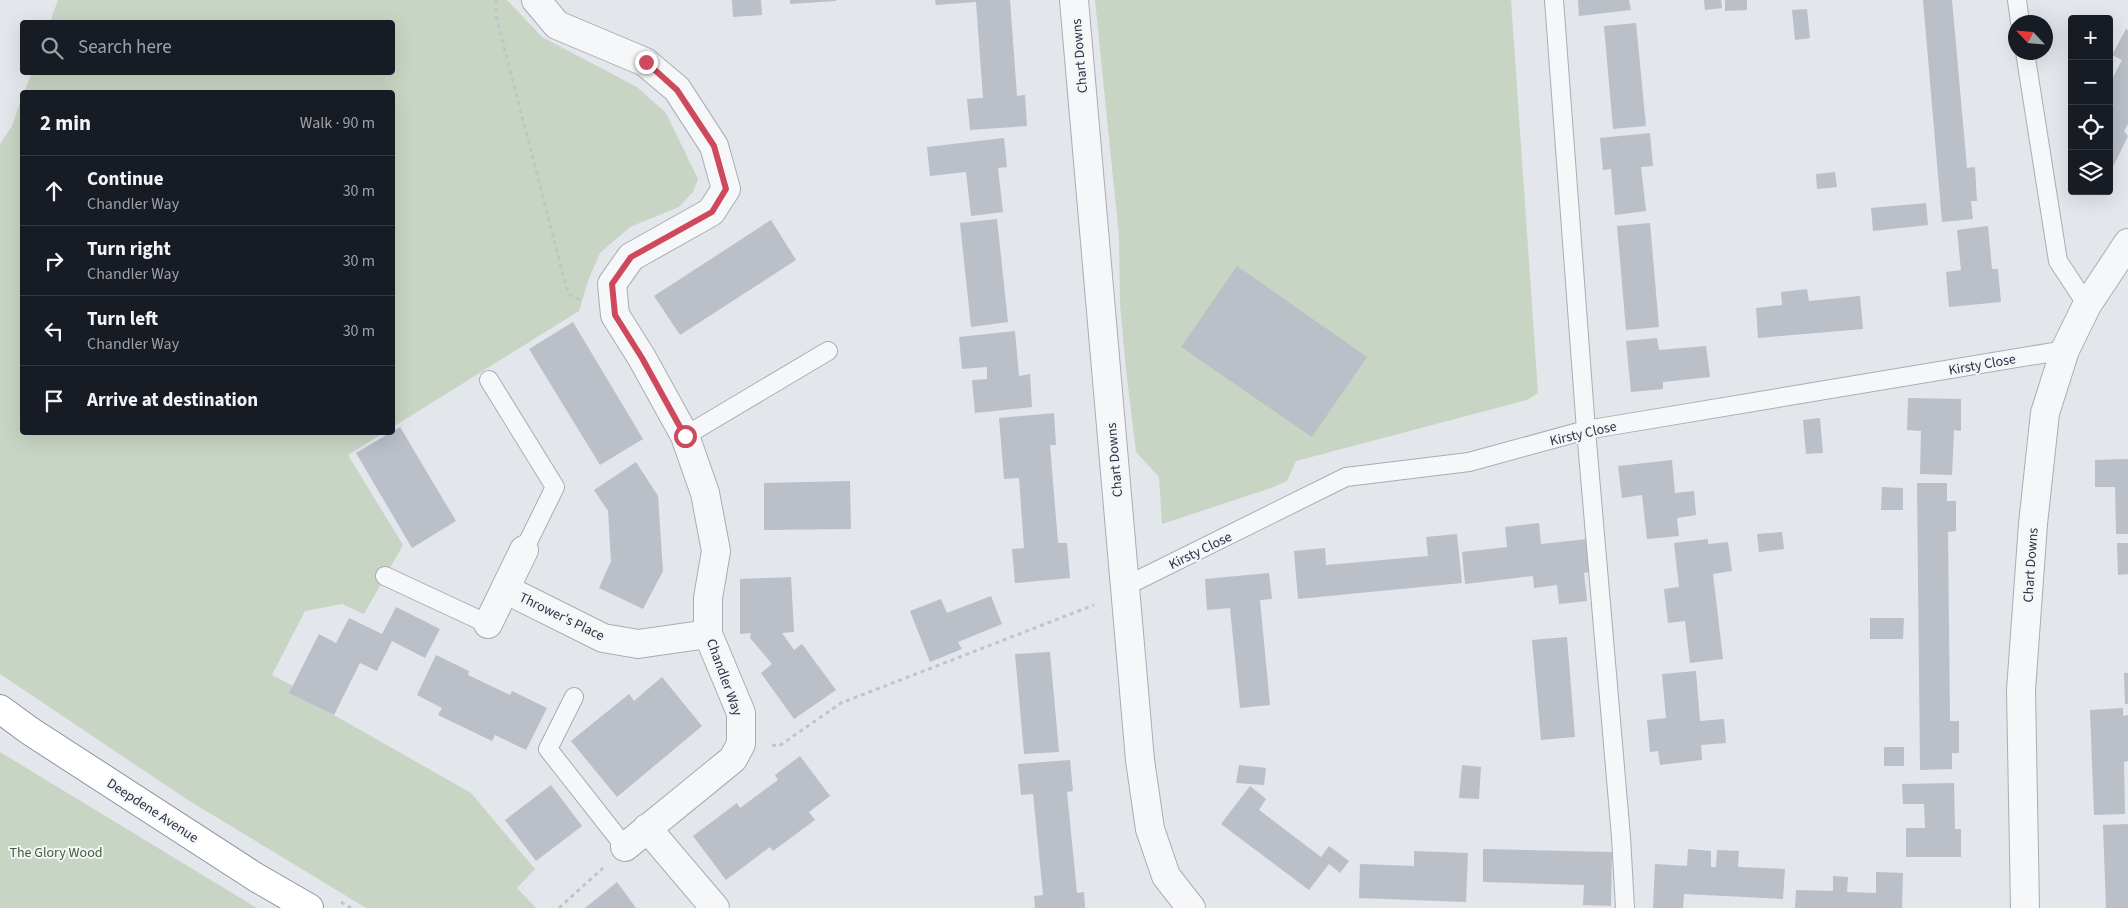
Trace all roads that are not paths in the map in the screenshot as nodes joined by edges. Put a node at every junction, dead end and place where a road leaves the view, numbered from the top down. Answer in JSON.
{"nodes":[{"id":1,"x":536,"y":0,"type":"edge"},
{"id":2,"x":1074,"y":0,"type":"edge"},
{"id":3,"x":1554,"y":0,"type":"edge"},
{"id":4,"x":2017,"y":0,"type":"edge"},
{"id":5,"x":2019,"y":15,"type":"edge"},
{"id":6,"x":2026,"y":60,"type":"edge"},
{"id":7,"x":2128,"y":243,"type":"edge"},
{"id":8,"x":2086,"y":305,"type":"junction"},
{"id":9,"x":2065,"y":350,"type":"junction"},
{"id":10,"x":828,"y":351,"type":"dead end"},
{"id":11,"x":489,"y":380,"type":"dead end"},
{"id":12,"x":1586,"y":430,"type":"junction"},
{"id":13,"x":685,"y":436,"type":"junction"},
{"id":14,"x":524,"y":550,"type":"joint"},
{"id":15,"x":385,"y":576,"type":"dead end"},
{"id":16,"x":1124,"y":587,"type":"junction"},
{"id":17,"x":505,"y":589,"type":"junction"},
{"id":18,"x":488,"y":624,"type":"joint"},
{"id":19,"x":708,"y":634,"type":"junction"},
{"id":20,"x":574,"y":697,"type":"dead end"},
{"id":21,"x":0,"y":709,"type":"edge"},
{"id":22,"x":647,"y":828,"type":"junction"},
{"id":23,"x":624,"y":847,"type":"joint"},
{"id":24,"x":308,"y":908,"type":"edge"},
{"id":25,"x":715,"y":908,"type":"edge"},
{"id":26,"x":1191,"y":908,"type":"edge"},
{"id":27,"x":1625,"y":908,"type":"edge"},
{"id":28,"x":2025,"y":908,"type":"edge"}],
"edges":[{"from":1,"to":13,"type":"street","name":"Chandler Way"},
{"from":2,"to":16,"type":"street","name":"Chart Downs"},
{"from":3,"to":12,"type":"lane"},
{"from":4,"to":5,"type":"lane"},
{"from":6,"to":8,"type":"lane"},
{"from":7,"to":8,"type":"street","name":"Chart Downs"},
{"from":8,"to":9,"type":"street","name":"Chart Downs"},
{"from":9,"to":12,"type":"lane","name":"Kirsty Close"},
{"from":9,"to":28,"type":"street","name":"Chart Downs"},
{"from":10,"to":13,"type":"lane"},
{"from":11,"to":14,"type":"lane"},
{"from":12,"to":16,"type":"lane","name":"Kirsty Close"},
{"from":12,"to":27,"type":"lane"},
{"from":13,"to":19,"type":"street","name":"Chandler Way"},
{"from":14,"to":17,"type":"street","name":"Thrower's Place"},
{"from":15,"to":18,"type":"lane"},
{"from":16,"to":26,"type":"street","name":"Chart Downs"},
{"from":17,"to":18,"type":"street","name":"Thrower's Place"},
{"from":17,"to":19,"type":"street","name":"Thrower's Place"},
{"from":19,"to":22,"type":"street","name":"Chandler Way"},
{"from":20,"to":23,"type":"lane"},
{"from":21,"to":24,"type":"highway","name":"Deepdene Avenue"},
{"from":22,"to":23,"type":"street"},
{"from":22,"to":25,"type":"street"}]}
